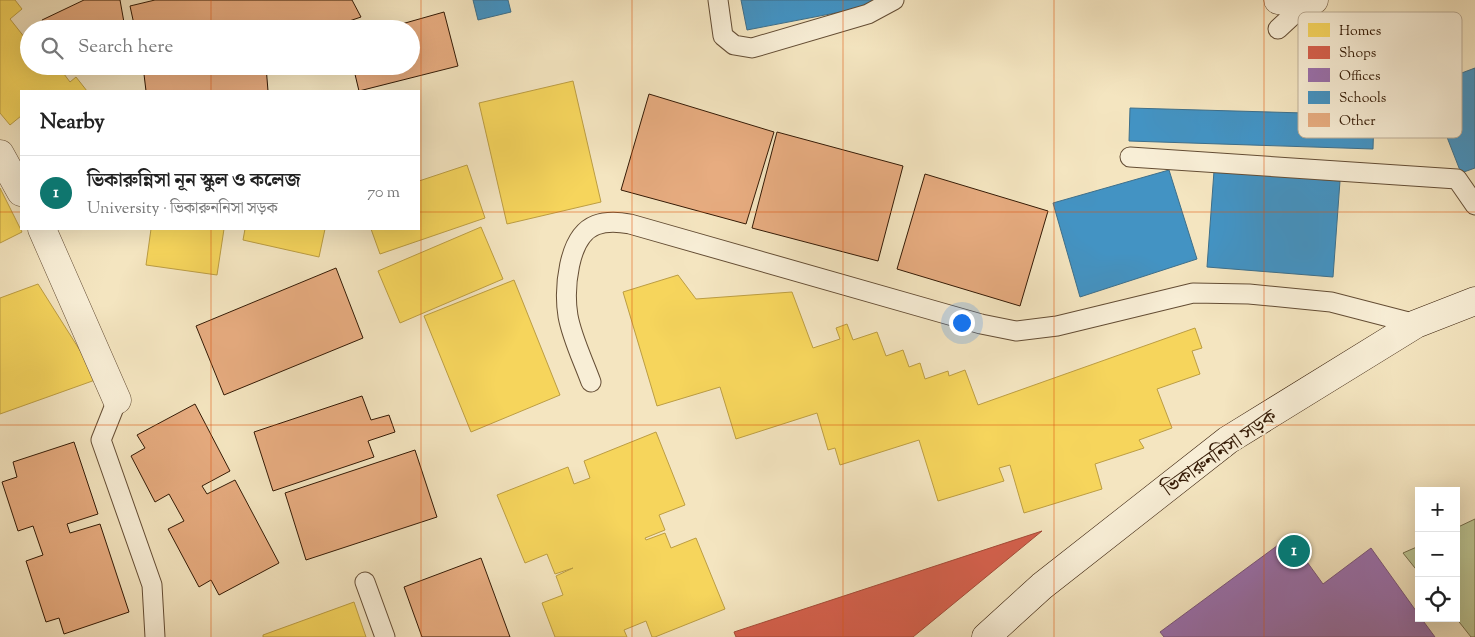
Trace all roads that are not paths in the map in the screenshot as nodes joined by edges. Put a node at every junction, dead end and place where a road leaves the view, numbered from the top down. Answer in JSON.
{"nodes":[{"id":1,"x":718,"y":0,"type":"edge"},
{"id":2,"x":894,"y":0,"type":"edge"},
{"id":3,"x":1278,"y":0,"type":"edge"},
{"id":4,"x":1310,"y":1,"type":"edge"},
{"id":5,"x":1278,"y":29,"type":"dead end"},
{"id":6,"x":0,"y":154,"type":"edge"},
{"id":7,"x":1130,"y":157,"type":"dead end"},
{"id":8,"x":20,"y":190,"type":"edge"},
{"id":9,"x":1475,"y":205,"type":"edge"},
{"id":10,"x":42,"y":230,"type":"edge"},
{"id":11,"x":1475,"y":300,"type":"edge"},
{"id":12,"x":1416,"y":324,"type":"junction"},
{"id":13,"x":591,"y":382,"type":"dead end"},
{"id":14,"x":117,"y":400,"type":"joint"},
{"id":15,"x":365,"y":582,"type":"dead end"},
{"id":16,"x":155,"y":637,"type":"edge"},
{"id":17,"x":385,"y":637,"type":"edge"},
{"id":18,"x":986,"y":637,"type":"edge"}],
"edges":[{"from":1,"to":2,"type":"lane"},
{"from":3,"to":4,"type":"street"},
{"from":4,"to":5,"type":"lane"},
{"from":6,"to":8,"type":"street"},
{"from":7,"to":9,"type":"lane"},
{"from":10,"to":14,"type":"street"},
{"from":11,"to":12,"type":"street","name":"ভিকারুননিসা সড়ক"},
{"from":12,"to":13,"type":"lane"},
{"from":12,"to":18,"type":"street","name":"ভিকারুননিসা সড়ক"},
{"from":14,"to":16,"type":"lane"},
{"from":15,"to":17,"type":"lane"}]}
